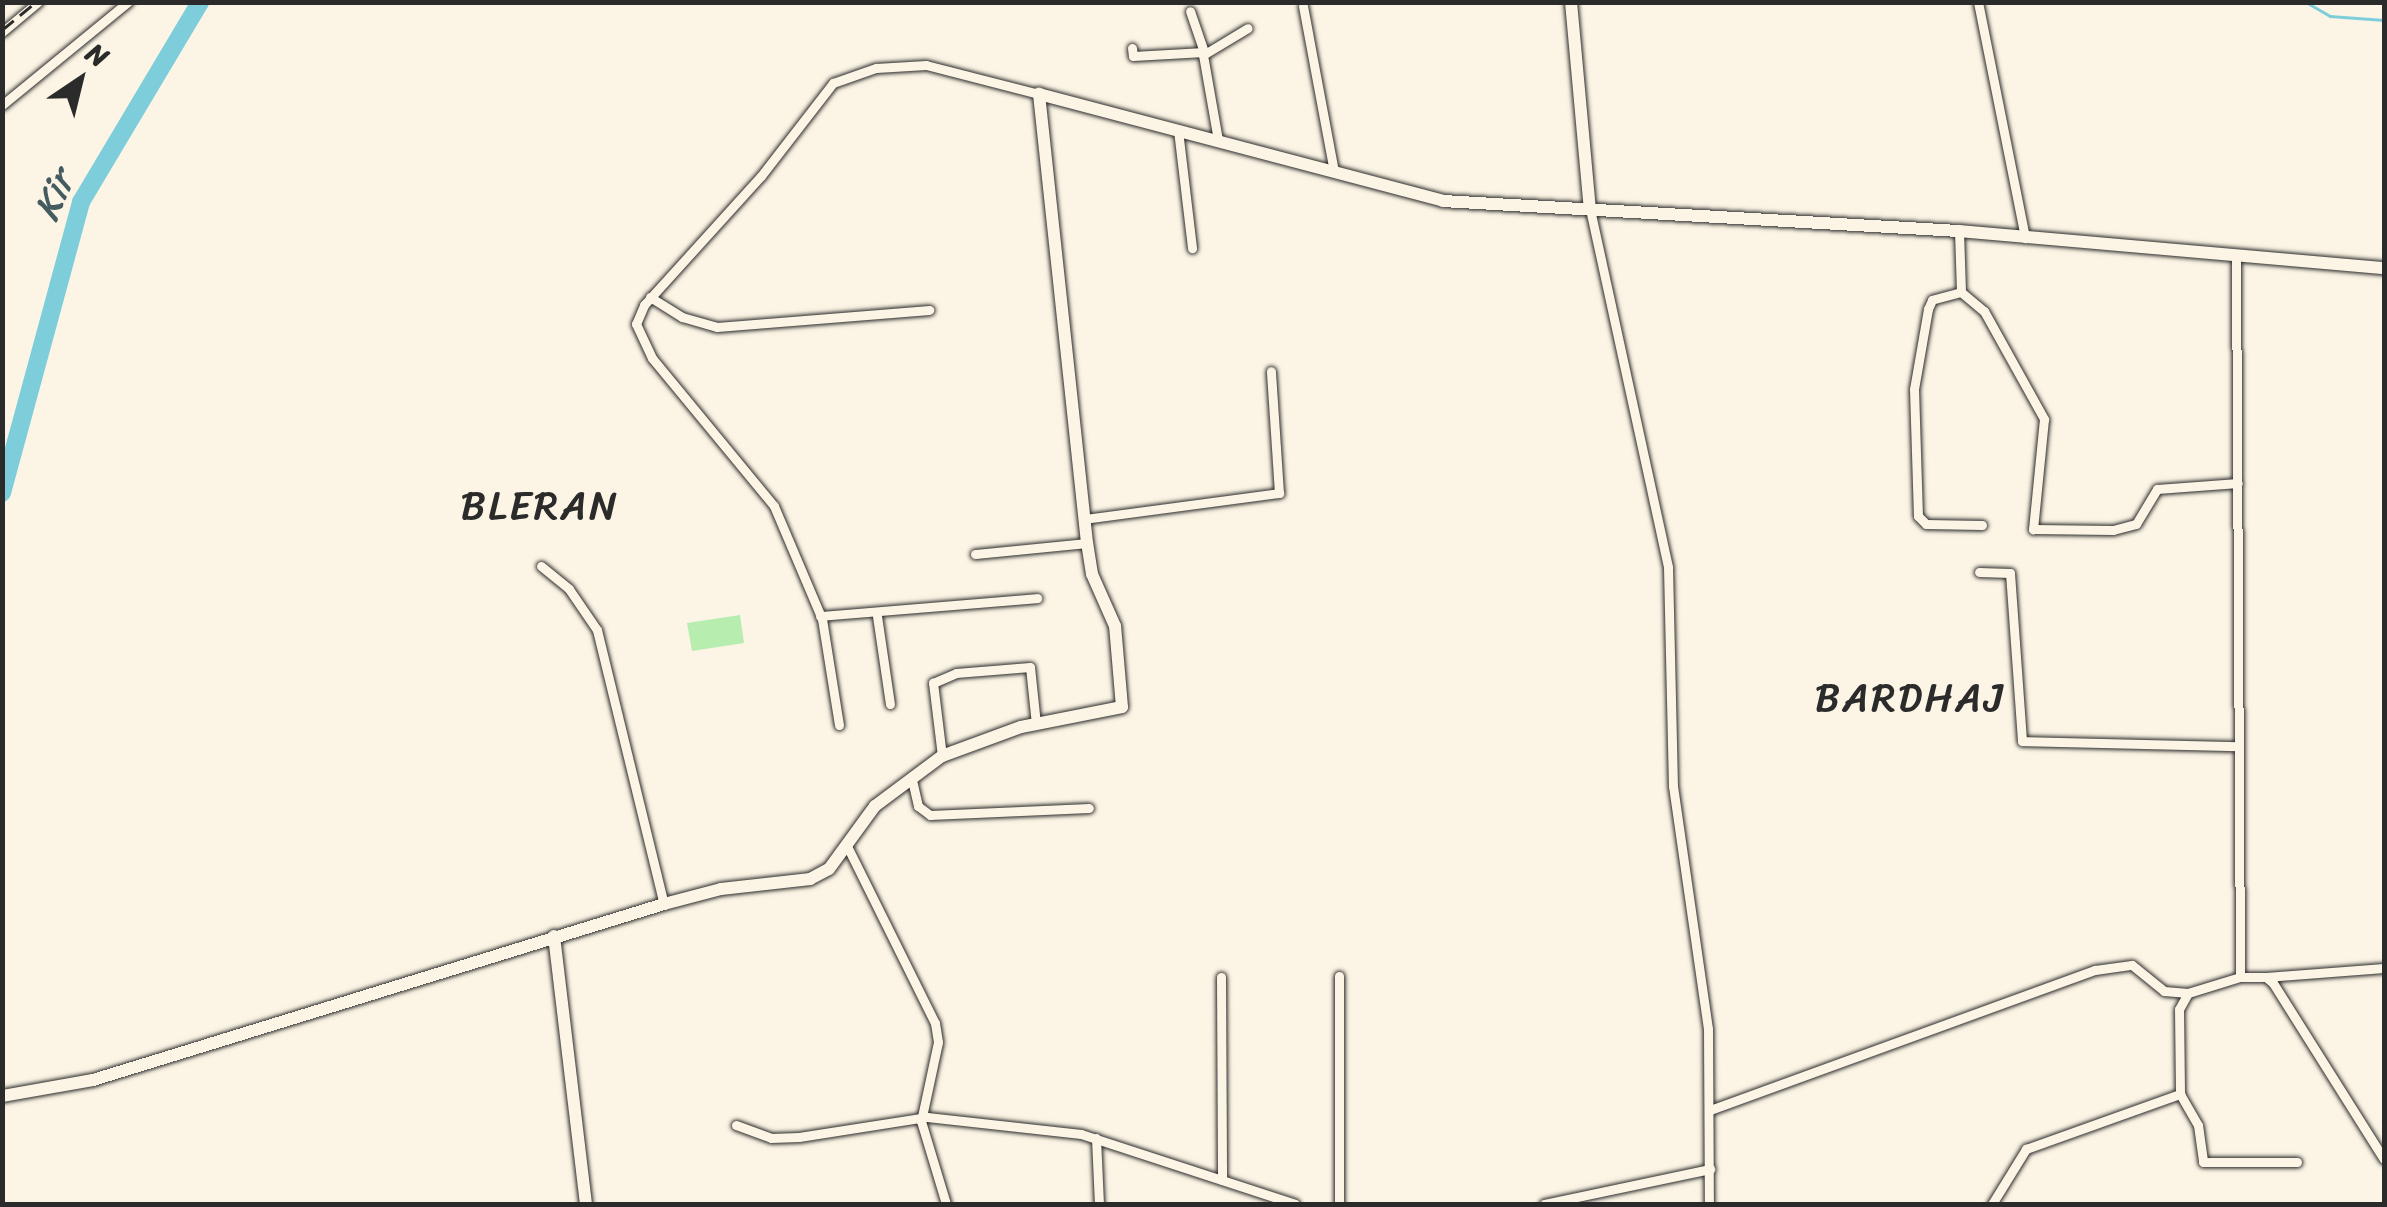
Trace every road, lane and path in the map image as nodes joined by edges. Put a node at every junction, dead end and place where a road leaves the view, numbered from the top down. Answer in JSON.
{"nodes":[{"id":1,"x":38,"y":2,"type":"edge"},
{"id":2,"x":128,"y":2,"type":"edge"},
{"id":3,"x":1571,"y":2,"type":"edge"},
{"id":4,"x":1978,"y":2,"type":"edge"},
{"id":5,"x":1303,"y":6,"type":"dead end"},
{"id":6,"x":1190,"y":11,"type":"dead end"},
{"id":7,"x":1248,"y":28,"type":"dead end"},
{"id":8,"x":2,"y":32,"type":"edge"},
{"id":9,"x":1132,"y":48,"type":"dead end"},
{"id":10,"x":1204,"y":52,"type":"junction"},
{"id":11,"x":1039,"y":94,"type":"junction"},
{"id":12,"x":2,"y":106,"type":"edge"},
{"id":13,"x":1178,"y":130,"type":"junction"},
{"id":14,"x":1218,"y":140,"type":"junction"},
{"id":15,"x":1334,"y":171,"type":"junction"},
{"id":16,"x":1590,"y":208,"type":"junction"},
{"id":17,"x":1958,"y":230,"type":"junction"},
{"id":18,"x":2026,"y":241,"type":"junction"},
{"id":19,"x":1192,"y":248,"type":"dead end"},
{"id":20,"x":2236,"y":258,"type":"junction"},
{"id":21,"x":2384,"y":268,"type":"edge"},
{"id":22,"x":1961,"y":292,"type":"junction"},
{"id":23,"x":650,"y":297,"type":"junction"},
{"id":24,"x":929,"y":310,"type":"dead end"},
{"id":25,"x":1271,"y":371,"type":"dead end"},
{"id":26,"x":2238,"y":482,"type":"junction"},
{"id":27,"x":1084,"y":519,"type":"junction"},
{"id":28,"x":1982,"y":524,"type":"dead end"},
{"id":29,"x":1087,"y":543,"type":"junction"},
{"id":30,"x":975,"y":554,"type":"dead end"},
{"id":31,"x":541,"y":566,"type":"dead end"},
{"id":32,"x":1979,"y":572,"type":"dead end"},
{"id":33,"x":1036,"y":598,"type":"dead end"},
{"id":34,"x":820,"y":616,"type":"junction"},
{"id":35,"x":877,"y":616,"type":"junction"},
{"id":36,"x":890,"y":704,"type":"dead end"},
{"id":37,"x":1036,"y":724,"type":"junction"},
{"id":38,"x":839,"y":725,"type":"dead end"},
{"id":39,"x":2234,"y":746,"type":"junction"},
{"id":40,"x":942,"y":756,"type":"junction"},
{"id":41,"x":912,"y":780,"type":"junction"},
{"id":42,"x":1089,"y":808,"type":"dead end"},
{"id":43,"x":847,"y":846,"type":"junction"},
{"id":44,"x":664,"y":904,"type":"junction"},
{"id":45,"x":554,"y":936,"type":"junction"},
{"id":46,"x":2384,"y":968,"type":"edge"},
{"id":47,"x":1221,"y":976,"type":"dead end"},
{"id":48,"x":1339,"y":976,"type":"dead end"},
{"id":49,"x":2240,"y":977,"type":"junction"},
{"id":50,"x":2266,"y":977,"type":"junction"},
{"id":51,"x":2188,"y":993,"type":"junction"},
{"id":52,"x":2180,"y":1094,"type":"junction"},
{"id":53,"x":2,"y":1096,"type":"edge"},
{"id":54,"x":1710,"y":1110,"type":"junction"},
{"id":55,"x":921,"y":1121,"type":"junction"},
{"id":56,"x":736,"y":1125,"type":"dead end"},
{"id":57,"x":1096,"y":1138,"type":"junction"},
{"id":58,"x":2384,"y":1159,"type":"edge"},
{"id":59,"x":2297,"y":1162,"type":"dead end"},
{"id":60,"x":1710,"y":1168,"type":"junction"},
{"id":61,"x":1222,"y":1180,"type":"junction"},
{"id":62,"x":586,"y":1204,"type":"edge"},
{"id":63,"x":946,"y":1204,"type":"edge"},
{"id":64,"x":1099,"y":1204,"type":"edge"},
{"id":65,"x":1295,"y":1204,"type":"edge"},
{"id":66,"x":1339,"y":1204,"type":"edge"},
{"id":67,"x":1544,"y":1204,"type":"edge"},
{"id":68,"x":1709,"y":1204,"type":"edge"},
{"id":69,"x":1992,"y":1204,"type":"edge"}],
"edges":[{"from":1,"to":8,"type":"street"},
{"from":2,"to":12,"type":"street"},
{"from":3,"to":16,"type":"street"},
{"from":4,"to":18,"type":"street"},
{"from":5,"to":15,"type":"street"},
{"from":6,"to":10,"type":"street"},
{"from":7,"to":10,"type":"street"},
{"from":9,"to":10,"type":"street"},
{"from":10,"to":14,"type":"street"},
{"from":11,"to":13,"type":"street"},
{"from":11,"to":23,"type":"street"},
{"from":11,"to":27,"type":"street"},
{"from":13,"to":14,"type":"street"},
{"from":13,"to":19,"type":"street"},
{"from":14,"to":15,"type":"street"},
{"from":15,"to":16,"type":"street"},
{"from":16,"to":17,"type":"street"},
{"from":16,"to":54,"type":"street"},
{"from":17,"to":18,"type":"street"},
{"from":17,"to":22,"type":"street"},
{"from":18,"to":20,"type":"street"},
{"from":20,"to":21,"type":"street"},
{"from":20,"to":26,"type":"street"},
{"from":22,"to":26,"type":"street"},
{"from":22,"to":28,"type":"street"},
{"from":23,"to":24,"type":"street"},
{"from":23,"to":34,"type":"street"},
{"from":25,"to":27,"type":"street"},
{"from":26,"to":39,"type":"street"},
{"from":27,"to":29,"type":"street"},
{"from":29,"to":30,"type":"street"},
{"from":29,"to":37,"type":"street"},
{"from":31,"to":44,"type":"street"},
{"from":32,"to":39,"type":"street"},
{"from":33,"to":35,"type":"street"},
{"from":34,"to":35,"type":"street"},
{"from":34,"to":38,"type":"street"},
{"from":35,"to":36,"type":"street"},
{"from":37,"to":40,"type":"street"},
{"from":37,"to":40,"type":"street"},
{"from":39,"to":49,"type":"street"},
{"from":40,"to":41,"type":"street"},
{"from":41,"to":42,"type":"street"},
{"from":41,"to":43,"type":"street"},
{"from":43,"to":44,"type":"street"},
{"from":43,"to":55,"type":"street"},
{"from":44,"to":45,"type":"street"},
{"from":45,"to":53,"type":"street"},
{"from":45,"to":62,"type":"street"},
{"from":46,"to":50,"type":"street"},
{"from":47,"to":61,"type":"street"},
{"from":48,"to":66,"type":"street"},
{"from":49,"to":50,"type":"street"},
{"from":49,"to":51,"type":"street"},
{"from":50,"to":58,"type":"street"},
{"from":51,"to":52,"type":"street"},
{"from":51,"to":54,"type":"street"},
{"from":52,"to":59,"type":"street"},
{"from":52,"to":69,"type":"street"},
{"from":54,"to":60,"type":"street"},
{"from":55,"to":56,"type":"street"},
{"from":55,"to":57,"type":"street"},
{"from":55,"to":63,"type":"street"},
{"from":57,"to":61,"type":"street"},
{"from":57,"to":64,"type":"street"},
{"from":60,"to":67,"type":"street"},
{"from":60,"to":68,"type":"street"},
{"from":61,"to":65,"type":"street"}]}
